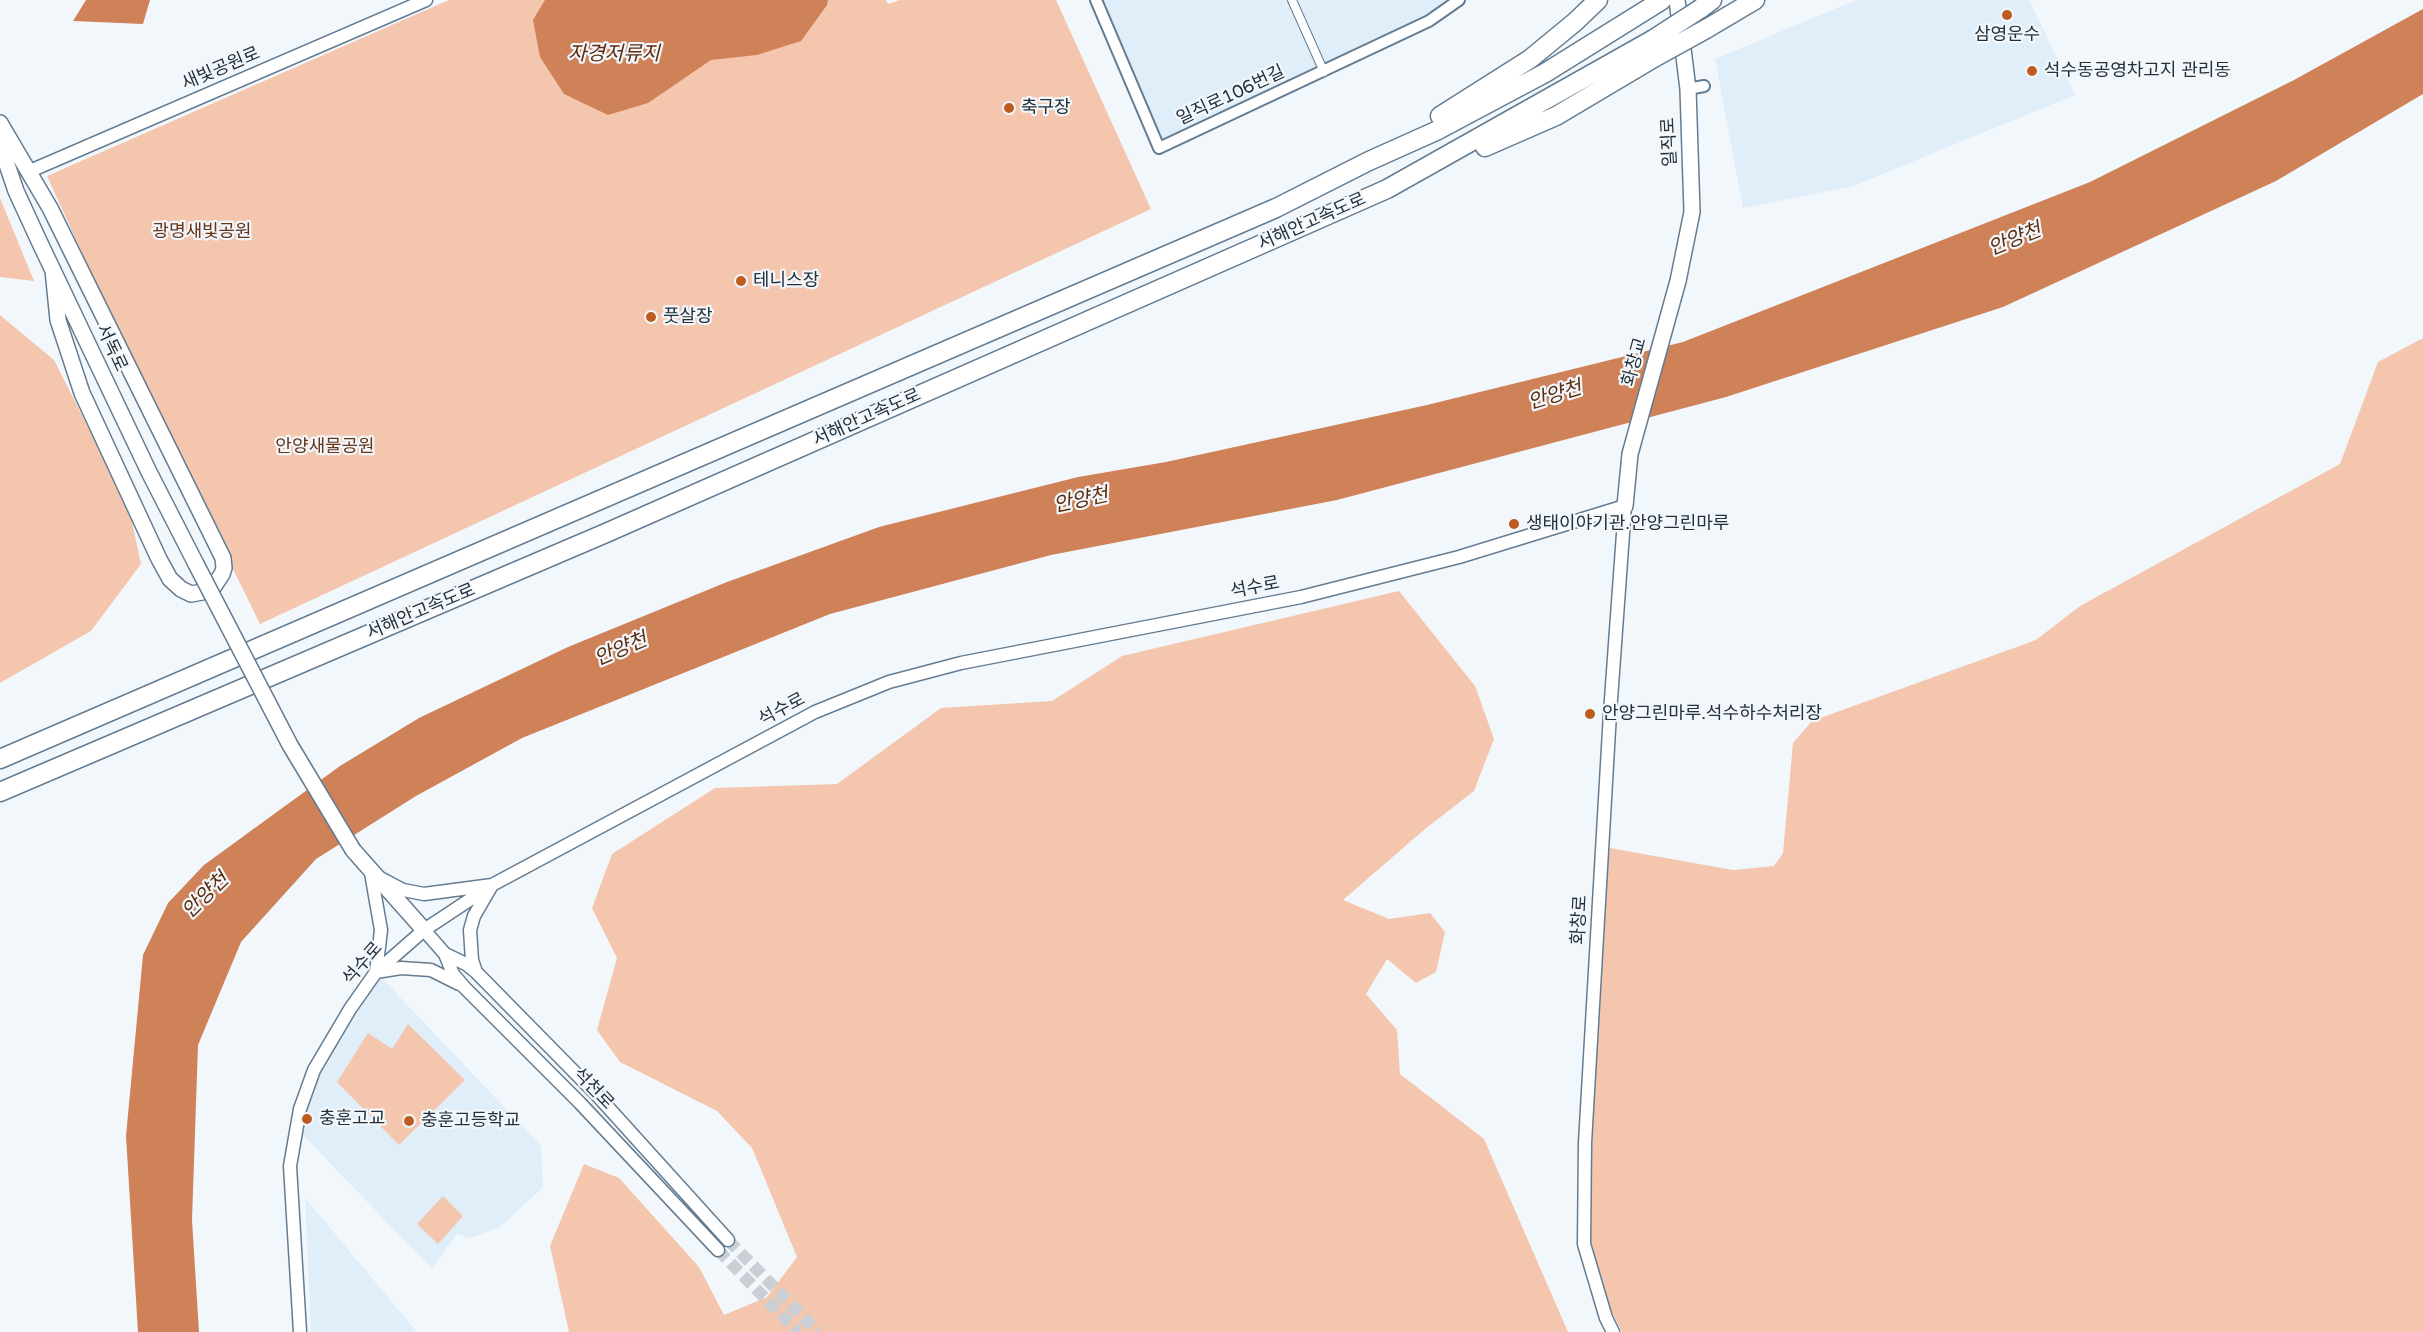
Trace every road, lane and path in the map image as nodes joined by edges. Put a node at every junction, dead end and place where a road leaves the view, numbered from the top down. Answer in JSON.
{"nodes":[{"id":1,"x":426,"y":0,"type":"edge"},
{"id":2,"x":1096,"y":0,"type":"edge"},
{"id":3,"x":1292,"y":0,"type":"edge"},
{"id":4,"x":1459,"y":0,"type":"edge"},
{"id":5,"x":1598,"y":0,"type":"edge"},
{"id":6,"x":1662,"y":0,"type":"edge"},
{"id":7,"x":1677,"y":0,"type":"edge"},
{"id":8,"x":1755,"y":0,"type":"edge"},
{"id":9,"x":1706,"y":4,"type":"edge"},
{"id":10,"x":1654,"y":48,"type":"junction"},
{"id":11,"x":1324,"y":72,"type":"junction"},
{"id":12,"x":1704,"y":86,"type":"dead end"},
{"id":13,"x":1688,"y":89,"type":"junction"},
{"id":14,"x":0,"y":123,"type":"edge"},
{"id":15,"x":0,"y":144,"type":"edge"},
{"id":16,"x":1369,"y":161,"type":"junction"},
{"id":17,"x":30,"y":171,"type":"junction"},
{"id":18,"x":53,"y":270,"type":"junction"},
{"id":19,"x":1678,"y":281,"type":"joint"},
{"id":20,"x":1625,"y":506,"type":"junction"},
{"id":21,"x":0,"y":759,"type":"edge"},
{"id":22,"x":0,"y":792,"type":"edge"},
{"id":23,"x":353,"y":850,"type":"joint"},
{"id":24,"x":371,"y":873,"type":"junction"},
{"id":25,"x":492,"y":885,"type":"junction"},
{"id":26,"x":424,"y":930,"type":"junction"},
{"id":27,"x":445,"y":954,"type":"junction"},
{"id":28,"x":376,"y":972,"type":"junction"},
{"id":29,"x":476,"y":972,"type":"junction"},
{"id":30,"x":464,"y":987,"type":"junction"},
{"id":31,"x":728,"y":1240,"type":"tunnel mouth"},
{"id":32,"x":718,"y":1250,"type":"tunnel mouth"},
{"id":33,"x":300,"y":1332,"type":"edge"},
{"id":34,"x":1613,"y":1332,"type":"edge"}],
"edges":[{"from":1,"to":17,"type":"street","name":"새빛공원로"},
{"from":2,"to":11,"type":"street","name":"일직로106번길"},
{"from":3,"to":11,"type":"street"},
{"from":4,"to":11,"type":"street","name":"일직로106번길"},
{"from":5,"to":16,"type":"highway"},
{"from":6,"to":16,"type":"highway","name":"서해안고속도로"},
{"from":7,"to":13,"type":"main road","name":"일직로"},
{"from":8,"to":10,"type":"highway","bridge":true},
{"from":9,"to":10,"type":"highway","name":"서해안고속도로","bridge":true},
{"from":10,"to":22,"type":"highway","name":"서해안고속도로"},
{"from":12,"to":13,"type":"street"},
{"from":13,"to":19,"type":"main road","name":"일직로"},
{"from":14,"to":17,"type":"main road"},
{"from":15,"to":18,"type":"main road","name":"서독로"},
{"from":16,"to":21,"type":"highway","name":"서해안고속도로"},
{"from":17,"to":18,"type":"main road"},
{"from":18,"to":23,"type":"main road","name":"서독로","bridge":true},
{"from":19,"to":20,"type":"main road","name":"화창교"},
{"from":20,"to":25,"type":"street","name":"석수로"},
{"from":20,"to":34,"type":"street","name":"화창로"},
{"from":23,"to":24,"type":"main road","name":"석천로"},
{"from":24,"to":25,"type":"street"},
{"from":24,"to":26,"type":"main road","name":"석천로"},
{"from":24,"to":28,"type":"street"},
{"from":25,"to":26,"type":"street","name":"석수로"},
{"from":25,"to":29,"type":"street"},
{"from":26,"to":27,"type":"street","name":"석천로"},
{"from":26,"to":28,"type":"street","name":"석수로"},
{"from":27,"to":29,"type":"street","name":"석천로"},
{"from":27,"to":30,"type":"street","name":"석천로"},
{"from":28,"to":30,"type":"street"},
{"from":28,"to":33,"type":"street","name":"석수로"},
{"from":29,"to":31,"type":"street","name":"석천로"},
{"from":30,"to":32,"type":"street","name":"석천로"}]}
